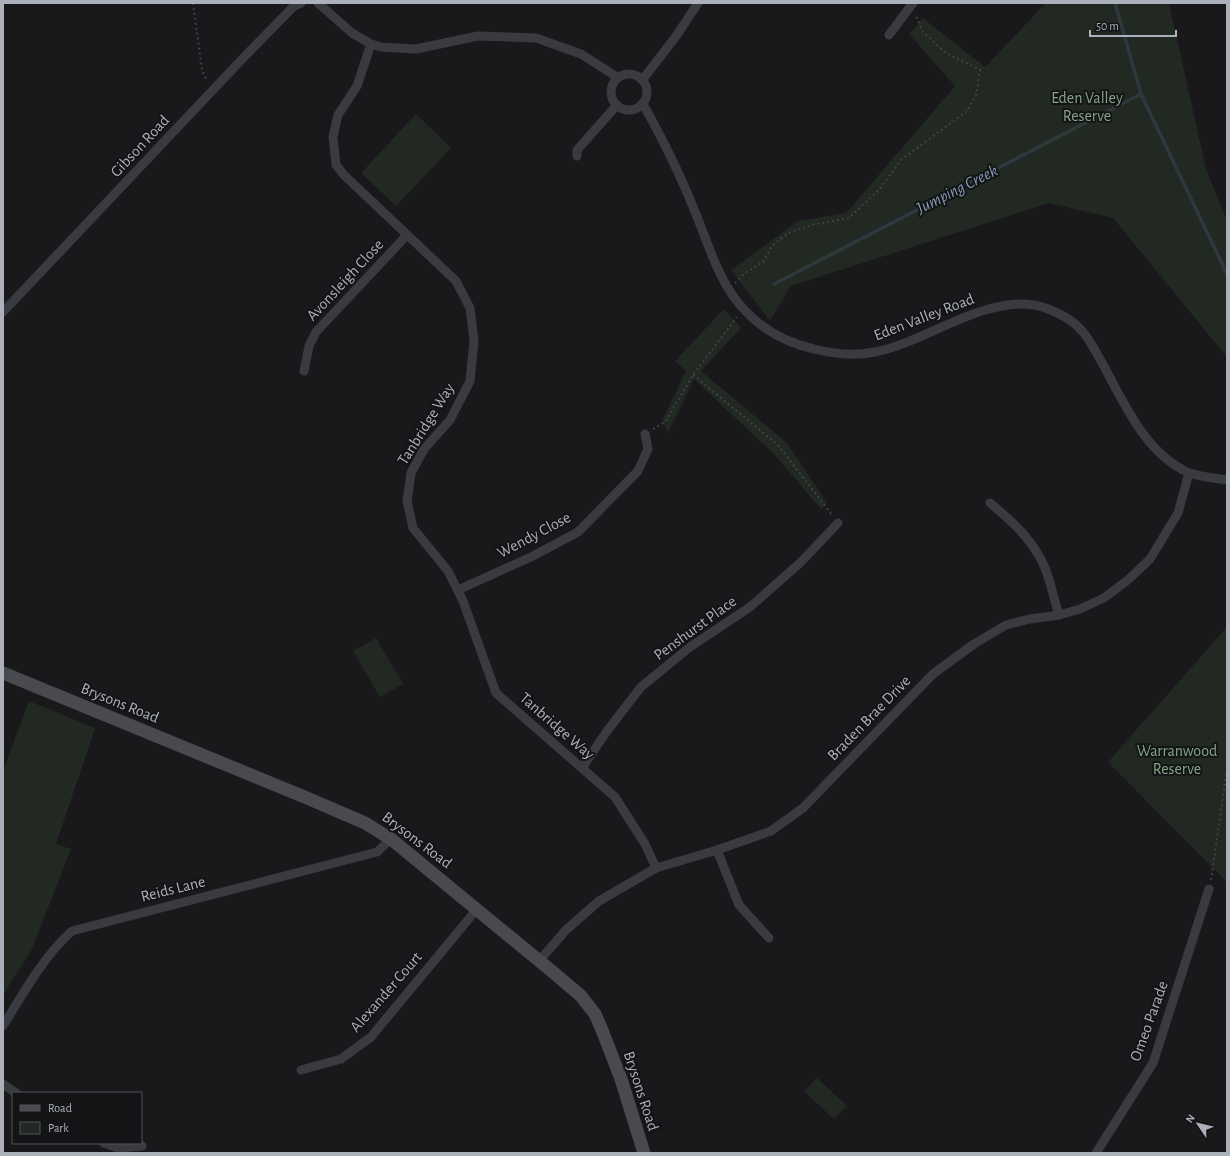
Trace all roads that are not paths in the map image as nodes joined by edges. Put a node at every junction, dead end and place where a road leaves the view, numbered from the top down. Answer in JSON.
{"nodes":[{"id":1,"x":300,"y":3,"type":"edge"},
{"id":2,"x":318,"y":3,"type":"edge"},
{"id":3,"x":698,"y":3,"type":"edge"},
{"id":4,"x":913,"y":4,"type":"edge"},
{"id":5,"x":889,"y":35,"type":"dead end"},
{"id":6,"x":371,"y":44,"type":"junction"},
{"id":7,"x":617,"y":77,"type":"junction"},
{"id":8,"x":643,"y":79,"type":"junction"},
{"id":9,"x":643,"y":104,"type":"junction"},
{"id":10,"x":617,"y":105,"type":"junction"},
{"id":11,"x":575,"y":152,"type":"dead end"},
{"id":12,"x":407,"y":235,"type":"junction"},
{"id":13,"x":3,"y":312,"type":"edge"},
{"id":14,"x":304,"y":371,"type":"dead end"},
{"id":15,"x":645,"y":434,"type":"road end"},
{"id":16,"x":1189,"y":473,"type":"junction"},
{"id":17,"x":1227,"y":480,"type":"edge"},
{"id":18,"x":990,"y":503,"type":"dead end"},
{"id":19,"x":838,"y":523,"type":"road end"},
{"id":20,"x":458,"y":590,"type":"junction"},
{"id":21,"x":1059,"y":615,"type":"junction"},
{"id":22,"x":3,"y":673,"type":"edge"},
{"id":23,"x":582,"y":768,"type":"junction"},
{"id":24,"x":391,"y":839,"type":"junction"},
{"id":25,"x":717,"y":850,"type":"junction"},
{"id":26,"x":656,"y":868,"type":"junction"},
{"id":27,"x":1210,"y":889,"type":"road end"},
{"id":28,"x":477,"y":910,"type":"junction"},
{"id":29,"x":769,"y":938,"type":"dead end"},
{"id":30,"x":539,"y":961,"type":"junction"},
{"id":31,"x":3,"y":1026,"type":"edge"},
{"id":32,"x":301,"y":1070,"type":"dead end"},
{"id":33,"x":3,"y":1084,"type":"edge"},
{"id":34,"x":15,"y":1092,"type":"edge"},
{"id":35,"x":107,"y":1144,"type":"edge"},
{"id":36,"x":142,"y":1146,"type":"dead end"},
{"id":37,"x":644,"y":1153,"type":"edge"},
{"id":38,"x":1096,"y":1153,"type":"edge"}],
"edges":[{"from":1,"to":13,"type":"street","name":"Gibson Road"},
{"from":2,"to":6,"type":"street"},
{"from":3,"to":8,"type":"street"},
{"from":4,"to":5,"type":"street"},
{"from":6,"to":7,"type":"street"},
{"from":6,"to":12,"type":"street","name":"Tanbridge Way"},
{"from":7,"to":8,"type":"street"},
{"from":7,"to":10,"type":"street"},
{"from":8,"to":9,"type":"street"},
{"from":9,"to":10,"type":"street"},
{"from":9,"to":16,"type":"street","name":"Eden Valley Road"},
{"from":10,"to":11,"type":"street"},
{"from":12,"to":14,"type":"street","name":"Avonsleigh Close"},
{"from":12,"to":20,"type":"street","name":"Tanbridge Way"},
{"from":15,"to":20,"type":"street","name":"Wendy Close"},
{"from":16,"to":17,"type":"street","name":"Eden Valley Road"},
{"from":16,"to":21,"type":"street","name":"Braden Brae Drive"},
{"from":18,"to":21,"type":"street"},
{"from":19,"to":23,"type":"street","name":"Penshurst Place"},
{"from":20,"to":23,"type":"street","name":"Tanbridge Way"},
{"from":21,"to":25,"type":"street","name":"Braden Brae Drive"},
{"from":22,"to":24,"type":"street","name":"Brysons Road"},
{"from":23,"to":26,"type":"street","name":"Tanbridge Way"},
{"from":24,"to":28,"type":"street","name":"Brysons Road"},
{"from":24,"to":31,"type":"street","name":"Reids Lane"},
{"from":25,"to":26,"type":"street","name":"Braden Brae Drive"},
{"from":25,"to":29,"type":"street"},
{"from":26,"to":30,"type":"street","name":"Braden Brae Drive"},
{"from":27,"to":38,"type":"street","name":"Omeo Parade"},
{"from":28,"to":30,"type":"street","name":"Brysons Road"},
{"from":28,"to":32,"type":"street","name":"Alexander Court"},
{"from":30,"to":37,"type":"street","name":"Brysons Road"},
{"from":33,"to":34,"type":"street"},
{"from":35,"to":36,"type":"street"}]}
